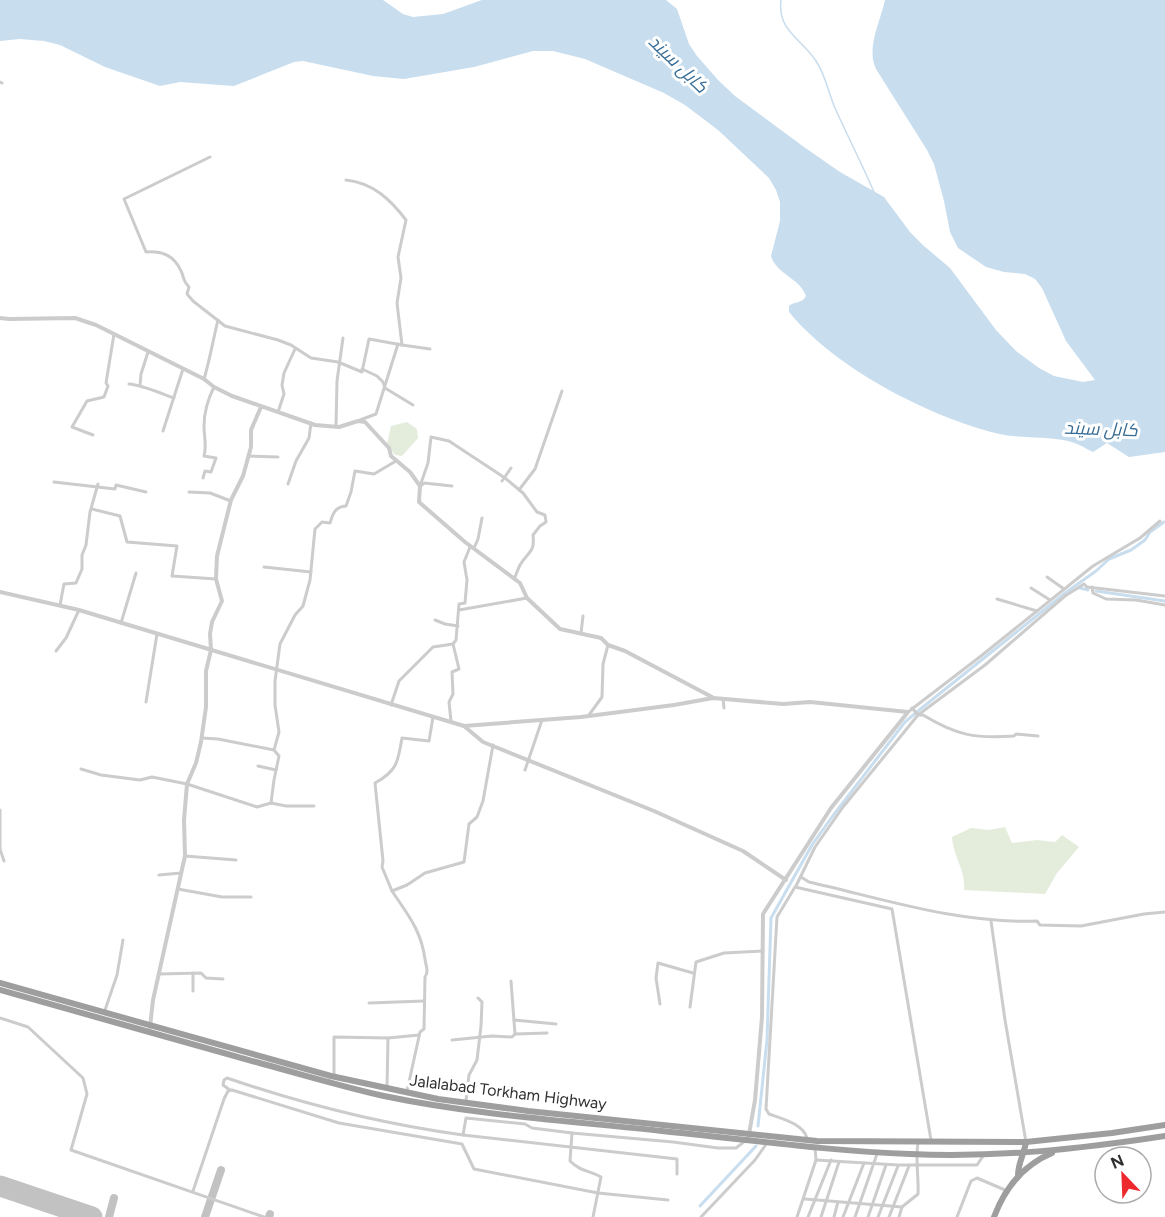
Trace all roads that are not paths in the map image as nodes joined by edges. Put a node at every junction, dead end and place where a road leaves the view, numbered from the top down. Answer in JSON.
{"nodes":[{"id":1,"x":210,"y":157,"type":"dead end"},
{"id":2,"x":346,"y":180,"type":"dead end"},
{"id":3,"x":0,"y":318,"type":"edge"},
{"id":4,"x":219,"y":320,"type":"junction"},
{"id":5,"x":114,"y":334,"type":"junction"},
{"id":6,"x":343,"y":338,"type":"dead end"},
{"id":7,"x":400,"y":344,"type":"junction"},
{"id":8,"x":295,"y":349,"type":"junction"},
{"id":9,"x":430,"y":350,"type":"dead end"},
{"id":10,"x":148,"y":352,"type":"junction"},
{"id":11,"x":338,"y":362,"type":"junction"},
{"id":12,"x":183,"y":369,"type":"junction"},
{"id":13,"x":362,"y":369,"type":"junction"},
{"id":14,"x":204,"y":379,"type":"junction"},
{"id":15,"x":129,"y":384,"type":"dead end"},
{"id":16,"x":140,"y":385,"type":"junction"},
{"id":17,"x":214,"y":387,"type":"junction"},
{"id":18,"x":385,"y":388,"type":"junction"},
{"id":19,"x":562,"y":391,"type":"dead end"},
{"id":20,"x":174,"y":398,"type":"junction"},
{"id":21,"x":413,"y":405,"type":"dead end"},
{"id":22,"x":261,"y":407,"type":"junction"},
{"id":23,"x":278,"y":413,"type":"junction"},
{"id":24,"x":358,"y":421,"type":"junction"},
{"id":25,"x":311,"y":423,"type":"junction"},
{"id":26,"x":336,"y":426,"type":"junction"},
{"id":27,"x":163,"y":431,"type":"dead end"},
{"id":28,"x":93,"y":435,"type":"dead end"},
{"id":29,"x":248,"y":456,"type":"junction"},
{"id":30,"x":278,"y":457,"type":"dead end"},
{"id":31,"x":397,"y":460,"type":"junction"},
{"id":32,"x":511,"y":468,"type":"dead end"},
{"id":33,"x":203,"y":478,"type":"dead end"},
{"id":34,"x":503,"y":480,"type":"junction"},
{"id":35,"x":54,"y":482,"type":"dead end"},
{"id":36,"x":288,"y":484,"type":"dead end"},
{"id":37,"x":98,"y":486,"type":"junction"},
{"id":38,"x":420,"y":486,"type":"junction"},
{"id":39,"x":452,"y":486,"type":"dead end"},
{"id":40,"x":519,"y":490,"type":"junction"},
{"id":41,"x":146,"y":492,"type":"dead end"},
{"id":42,"x":189,"y":492,"type":"dead end"},
{"id":43,"x":231,"y":501,"type":"junction"},
{"id":44,"x":92,"y":509,"type":"junction"},
{"id":45,"x":482,"y":518,"type":"dead end"},
{"id":46,"x":1160,"y":521,"type":"dead end"},
{"id":47,"x":472,"y":547,"type":"junction"},
{"id":48,"x":264,"y":567,"type":"dead end"},
{"id":49,"x":311,"y":572,"type":"junction"},
{"id":50,"x":136,"y":573,"type":"dead end"},
{"id":51,"x":1047,"y":577,"type":"dead end"},
{"id":52,"x":216,"y":579,"type":"junction"},
{"id":53,"x":514,"y":579,"type":"junction"},
{"id":54,"x":1092,"y":587,"type":"junction"},
{"id":55,"x":1031,"y":588,"type":"dead end"},
{"id":56,"x":1064,"y":589,"type":"junction"},
{"id":57,"x":0,"y":592,"type":"edge"},
{"id":58,"x":1165,"y":597,"type":"edge"},
{"id":59,"x":527,"y":598,"type":"junction"},
{"id":60,"x":998,"y":599,"type":"dead end"},
{"id":61,"x":1050,"y":600,"type":"junction"},
{"id":62,"x":60,"y":605,"type":"junction"},
{"id":63,"x":1165,"y":605,"type":"edge"},
{"id":64,"x":79,"y":610,"type":"junction"},
{"id":65,"x":459,"y":610,"type":"junction"},
{"id":66,"x":1037,"y":611,"type":"junction"},
{"id":67,"x":583,"y":616,"type":"dead end"},
{"id":68,"x":435,"y":620,"type":"dead end"},
{"id":69,"x":121,"y":623,"type":"junction"},
{"id":70,"x":458,"y":626,"type":"junction"},
{"id":71,"x":582,"y":633,"type":"junction"},
{"id":72,"x":158,"y":634,"type":"junction"},
{"id":73,"x":453,"y":644,"type":"junction"},
{"id":74,"x":608,"y":645,"type":"junction"},
{"id":75,"x":211,"y":650,"type":"junction"},
{"id":76,"x":56,"y":651,"type":"dead end"},
{"id":77,"x":277,"y":669,"type":"junction"},
{"id":78,"x":713,"y":698,"type":"junction"},
{"id":79,"x":723,"y":699,"type":"junction"},
{"id":80,"x":146,"y":702,"type":"dead end"},
{"id":81,"x":391,"y":705,"type":"junction"},
{"id":82,"x":724,"y":708,"type":"dead end"},
{"id":83,"x":910,"y":710,"type":"junction"},
{"id":84,"x":589,"y":715,"type":"junction"},
{"id":85,"x":918,"y":716,"type":"junction"},
{"id":86,"x":433,"y":717,"type":"junction"},
{"id":87,"x":542,"y":720,"type":"junction"},
{"id":88,"x":452,"y":723,"type":"junction"},
{"id":89,"x":464,"y":726,"type":"junction"},
{"id":90,"x":1038,"y":736,"type":"dead end"},
{"id":91,"x":202,"y":738,"type":"junction"},
{"id":92,"x":493,"y":745,"type":"junction"},
{"id":93,"x":274,"y":750,"type":"junction"},
{"id":94,"x":529,"y":760,"type":"junction"},
{"id":95,"x":258,"y":766,"type":"dead end"},
{"id":96,"x":81,"y":769,"type":"dead end"},
{"id":97,"x":276,"y":770,"type":"junction"},
{"id":98,"x":525,"y":770,"type":"dead end"},
{"id":99,"x":187,"y":784,"type":"junction"},
{"id":100,"x":271,"y":803,"type":"junction"},
{"id":101,"x":314,"y":806,"type":"dead end"},
{"id":102,"x":0,"y":810,"type":"edge"},
{"id":103,"x":0,"y":849,"type":"edge"},
{"id":104,"x":185,"y":856,"type":"junction"},
{"id":105,"x":236,"y":860,"type":"dead end"},
{"id":106,"x":4,"y":861,"type":"dead end"},
{"id":107,"x":182,"y":873,"type":"junction"},
{"id":108,"x":159,"y":875,"type":"dead end"},
{"id":109,"x":801,"y":877,"type":"junction"},
{"id":110,"x":786,"y":880,"type":"junction"},
{"id":111,"x":795,"y":887,"type":"junction"},
{"id":112,"x":178,"y":889,"type":"junction"},
{"id":113,"x":392,"y":891,"type":"junction"},
{"id":114,"x":251,"y":897,"type":"dead end"},
{"id":115,"x":1165,"y":912,"type":"edge"},
{"id":116,"x":991,"y":921,"type":"junction"},
{"id":117,"x":123,"y":940,"type":"dead end"},
{"id":118,"x":763,"y":951,"type":"junction"},
{"id":119,"x":193,"y":973,"type":"junction"},
{"id":120,"x":693,"y":973,"type":"junction"},
{"id":121,"x":159,"y":974,"type":"junction"},
{"id":122,"x":223,"y":979,"type":"dead end"},
{"id":123,"x":511,"y":981,"type":"dead end"},
{"id":124,"x":0,"y":983,"type":"edge"},
{"id":125,"x":0,"y":990,"type":"edge"},
{"id":126,"x":193,"y":992,"type":"dead end"},
{"id":127,"x":478,"y":998,"type":"dead end"},
{"id":128,"x":424,"y":1001,"type":"junction"},
{"id":129,"x":369,"y":1002,"type":"dead end"},
{"id":130,"x":660,"y":1004,"type":"dead end"},
{"id":131,"x":690,"y":1007,"type":"dead end"},
{"id":132,"x":103,"y":1015,"type":"junction"},
{"id":133,"x":0,"y":1018,"type":"edge"},
{"id":134,"x":514,"y":1020,"type":"junction"},
{"id":135,"x":556,"y":1024,"type":"dead end"},
{"id":136,"x":150,"y":1030,"type":"junction"},
{"id":137,"x":547,"y":1033,"type":"dead end"},
{"id":138,"x":514,"y":1034,"type":"junction"},
{"id":139,"x":419,"y":1035,"type":"junction"},
{"id":140,"x":480,"y":1037,"type":"junction"},
{"id":141,"x":388,"y":1038,"type":"junction"},
{"id":142,"x":452,"y":1040,"type":"dead end"},
{"id":143,"x":334,"y":1077,"type":"junction"},
{"id":144,"x":387,"y":1089,"type":"junction"},
{"id":145,"x":230,"y":1090,"type":"junction"},
{"id":146,"x":407,"y":1093,"type":"junction"},
{"id":147,"x":465,"y":1103,"type":"junction"},
{"id":148,"x":1165,"y":1125,"type":"edge"},
{"id":149,"x":750,"y":1132,"type":"junction"},
{"id":150,"x":572,"y":1133,"type":"junction"},
{"id":151,"x":463,"y":1135,"type":"junction"},
{"id":152,"x":1165,"y":1136,"type":"edge"},
{"id":153,"x":747,"y":1140,"type":"junction"},
{"id":154,"x":768,"y":1142,"type":"junction"},
{"id":155,"x":918,"y":1142,"type":"junction"},
{"id":156,"x":932,"y":1142,"type":"junction"},
{"id":157,"x":1026,"y":1142,"type":"junction"},
{"id":158,"x":811,"y":1144,"type":"junction"},
{"id":159,"x":570,"y":1146,"type":"junction"},
{"id":160,"x":1055,"y":1151,"type":"junction"},
{"id":161,"x":878,"y":1152,"type":"junction"},
{"id":162,"x":1024,"y":1152,"type":"junction"},
{"id":163,"x":916,"y":1154,"type":"junction"},
{"id":164,"x":984,"y":1154,"type":"junction"},
{"id":165,"x":816,"y":1160,"type":"junction"},
{"id":166,"x":831,"y":1160,"type":"junction"},
{"id":167,"x":838,"y":1161,"type":"junction"},
{"id":168,"x":864,"y":1162,"type":"junction"},
{"id":169,"x":874,"y":1164,"type":"junction"},
{"id":170,"x":886,"y":1164,"type":"junction"},
{"id":171,"x":898,"y":1165,"type":"junction"},
{"id":172,"x":910,"y":1165,"type":"junction"},
{"id":173,"x":917,"y":1165,"type":"junction"},
{"id":174,"x":677,"y":1174,"type":"dead end"},
{"id":175,"x":1018,"y":1176,"type":"junction"},
{"id":176,"x":193,"y":1191,"type":"junction"},
{"id":177,"x":1006,"y":1191,"type":"junction"},
{"id":178,"x":598,"y":1193,"type":"junction"},
{"id":179,"x":805,"y":1199,"type":"junction"},
{"id":180,"x":668,"y":1200,"type":"dead end"},
{"id":181,"x":816,"y":1200,"type":"junction"},
{"id":182,"x":825,"y":1201,"type":"junction"},
{"id":183,"x":838,"y":1202,"type":"junction"},
{"id":184,"x":847,"y":1203,"type":"junction"},
{"id":185,"x":860,"y":1204,"type":"junction"},
{"id":186,"x":872,"y":1205,"type":"junction"},
{"id":187,"x":882,"y":1206,"type":"junction"},
{"id":188,"x":893,"y":1206,"type":"junction"},
{"id":189,"x":902,"y":1207,"type":"junction"},
{"id":190,"x":264,"y":1217,"type":"edge"},
{"id":191,"x":594,"y":1217,"type":"edge"},
{"id":192,"x":701,"y":1217,"type":"edge"},
{"id":193,"x":797,"y":1217,"type":"edge"},
{"id":194,"x":808,"y":1217,"type":"edge"},
{"id":195,"x":821,"y":1217,"type":"edge"},
{"id":196,"x":834,"y":1217,"type":"edge"},
{"id":197,"x":843,"y":1217,"type":"edge"},
{"id":198,"x":855,"y":1217,"type":"edge"},
{"id":199,"x":868,"y":1217,"type":"edge"},
{"id":200,"x":878,"y":1217,"type":"edge"},
{"id":201,"x":889,"y":1217,"type":"edge"},
{"id":202,"x":899,"y":1217,"type":"edge"},
{"id":203,"x":957,"y":1217,"type":"edge"},
{"id":204,"x":994,"y":1217,"type":"edge"}],
"edges":[{"from":1,"to":4,"type":"street"},
{"from":2,"to":7,"type":"street"},
{"from":3,"to":5,"type":"street"},
{"from":4,"to":8,"type":"street"},
{"from":4,"to":14,"type":"street"},
{"from":5,"to":10,"type":"street"},
{"from":5,"to":28,"type":"street"},
{"from":6,"to":11,"type":"street"},
{"from":7,"to":9,"type":"street"},
{"from":7,"to":13,"type":"street"},
{"from":7,"to":18,"type":"street"},
{"from":8,"to":11,"type":"street"},
{"from":8,"to":23,"type":"street"},
{"from":10,"to":12,"type":"street"},
{"from":10,"to":16,"type":"street"},
{"from":11,"to":13,"type":"street"},
{"from":11,"to":26,"type":"street"},
{"from":12,"to":14,"type":"street"},
{"from":12,"to":20,"type":"street"},
{"from":13,"to":18,"type":"street"},
{"from":14,"to":17,"type":"street"},
{"from":15,"to":16,"type":"street"},
{"from":16,"to":20,"type":"street"},
{"from":17,"to":22,"type":"street"},
{"from":17,"to":33,"type":"street"},
{"from":18,"to":21,"type":"street"},
{"from":18,"to":24,"type":"street"},
{"from":19,"to":40,"type":"street"},
{"from":20,"to":27,"type":"street"},
{"from":22,"to":23,"type":"street"},
{"from":22,"to":29,"type":"street"},
{"from":23,"to":25,"type":"street"},
{"from":24,"to":26,"type":"street"},
{"from":24,"to":31,"type":"street"},
{"from":25,"to":26,"type":"street"},
{"from":25,"to":36,"type":"street"},
{"from":29,"to":30,"type":"street"},
{"from":29,"to":43,"type":"street"},
{"from":31,"to":38,"type":"street"},
{"from":31,"to":49,"type":"street"},
{"from":32,"to":34,"type":"street"},
{"from":34,"to":38,"type":"street"},
{"from":34,"to":40,"type":"street"},
{"from":35,"to":37,"type":"street"},
{"from":37,"to":41,"type":"street"},
{"from":37,"to":44,"type":"street"},
{"from":38,"to":39,"type":"street"},
{"from":38,"to":47,"type":"street"},
{"from":40,"to":53,"type":"street"},
{"from":42,"to":43,"type":"street"},
{"from":43,"to":52,"type":"street"},
{"from":44,"to":52,"type":"street"},
{"from":44,"to":62,"type":"street"},
{"from":45,"to":47,"type":"street"},
{"from":46,"to":56,"type":"street"},
{"from":47,"to":53,"type":"street"},
{"from":47,"to":65,"type":"street"},
{"from":48,"to":49,"type":"street"},
{"from":49,"to":77,"type":"street"},
{"from":50,"to":69,"type":"street"},
{"from":51,"to":56,"type":"street"},
{"from":52,"to":75,"type":"street"},
{"from":53,"to":59,"type":"street"},
{"from":54,"to":58,"type":"street"},
{"from":54,"to":63,"type":"street"},
{"from":54,"to":85,"type":"street"},
{"from":55,"to":61,"type":"street"},
{"from":56,"to":61,"type":"street"},
{"from":57,"to":62,"type":"street"},
{"from":59,"to":65,"type":"street"},
{"from":59,"to":71,"type":"street"},
{"from":60,"to":66,"type":"street"},
{"from":61,"to":66,"type":"street"},
{"from":62,"to":64,"type":"street"},
{"from":64,"to":69,"type":"street"},
{"from":64,"to":76,"type":"street"},
{"from":65,"to":70,"type":"street"},
{"from":66,"to":83,"type":"street"},
{"from":67,"to":71,"type":"street"},
{"from":68,"to":70,"type":"street"},
{"from":69,"to":72,"type":"street"},
{"from":70,"to":73,"type":"street"},
{"from":71,"to":74,"type":"street"},
{"from":72,"to":75,"type":"street"},
{"from":72,"to":80,"type":"street"},
{"from":73,"to":81,"type":"street"},
{"from":73,"to":88,"type":"street"},
{"from":74,"to":78,"type":"street"},
{"from":74,"to":84,"type":"street"},
{"from":75,"to":77,"type":"street"},
{"from":75,"to":91,"type":"street"},
{"from":77,"to":81,"type":"street"},
{"from":77,"to":93,"type":"street"},
{"from":78,"to":79,"type":"street"},
{"from":78,"to":84,"type":"street"},
{"from":79,"to":82,"type":"street"},
{"from":79,"to":83,"type":"street"},
{"from":81,"to":86,"type":"street"},
{"from":83,"to":85,"type":"street"},
{"from":83,"to":110,"type":"street"},
{"from":84,"to":87,"type":"street"},
{"from":85,"to":90,"type":"street"},
{"from":85,"to":109,"type":"street"},
{"from":86,"to":88,"type":"street"},
{"from":86,"to":113,"type":"street"},
{"from":87,"to":89,"type":"street"},
{"from":87,"to":94,"type":"street"},
{"from":88,"to":89,"type":"street"},
{"from":89,"to":92,"type":"street"},
{"from":91,"to":93,"type":"street"},
{"from":91,"to":99,"type":"street"},
{"from":92,"to":94,"type":"street"},
{"from":92,"to":113,"type":"street"},
{"from":93,"to":97,"type":"street"},
{"from":94,"to":98,"type":"street"},
{"from":94,"to":110,"type":"street"},
{"from":95,"to":97,"type":"street"},
{"from":96,"to":99,"type":"street"},
{"from":97,"to":100,"type":"street"},
{"from":99,"to":100,"type":"street"},
{"from":99,"to":104,"type":"street"},
{"from":100,"to":101,"type":"street"},
{"from":102,"to":103,"type":"street"},
{"from":103,"to":106,"type":"street"},
{"from":104,"to":105,"type":"street"},
{"from":104,"to":107,"type":"street"},
{"from":107,"to":108,"type":"street"},
{"from":107,"to":112,"type":"street"},
{"from":109,"to":111,"type":"street"},
{"from":109,"to":116,"type":"street"},
{"from":110,"to":118,"type":"street"},
{"from":111,"to":156,"type":"street"},
{"from":111,"to":158,"type":"street"},
{"from":112,"to":114,"type":"street"},
{"from":112,"to":121,"type":"street"},
{"from":113,"to":128,"type":"street"},
{"from":115,"to":116,"type":"street"},
{"from":116,"to":157,"type":"street"},
{"from":117,"to":132,"type":"street"},
{"from":118,"to":120,"type":"street"},
{"from":118,"to":149,"type":"street"},
{"from":119,"to":121,"type":"street"},
{"from":119,"to":122,"type":"street"},
{"from":119,"to":126,"type":"street"},
{"from":120,"to":130,"type":"street"},
{"from":120,"to":131,"type":"street"},
{"from":121,"to":136,"type":"street"},
{"from":123,"to":134,"type":"street"},
{"from":124,"to":132,"type":"highway","name":"Jalalabad Torkham Highway"},
{"from":125,"to":132,"type":"highway"},
{"from":127,"to":140,"type":"street"},
{"from":128,"to":129,"type":"street"},
{"from":128,"to":139,"type":"street"},
{"from":132,"to":136,"type":"highway","name":"Jalalabad Torkham Highway"},
{"from":133,"to":176,"type":"street"},
{"from":134,"to":135,"type":"street"},
{"from":134,"to":138,"type":"street"},
{"from":136,"to":143,"type":"highway","name":"Jalalabad Torkham Highway"},
{"from":136,"to":153,"type":"highway"},
{"from":137,"to":138,"type":"street"},
{"from":138,"to":140,"type":"street"},
{"from":139,"to":141,"type":"street"},
{"from":139,"to":146,"type":"street"},
{"from":140,"to":142,"type":"street"},
{"from":140,"to":147,"type":"street"},
{"from":141,"to":143,"type":"street"},
{"from":141,"to":144,"type":"street"},
{"from":143,"to":144,"type":"highway","name":"Jalalabad Torkham Highway"},
{"from":144,"to":146,"type":"highway","name":"Jalalabad Torkham Highway"},
{"from":145,"to":151,"type":"street"},
{"from":145,"to":176,"type":"street"},
{"from":145,"to":178,"type":"street"},
{"from":146,"to":147,"type":"highway","name":"Jalalabad Torkham Highway"},
{"from":147,"to":149,"type":"highway","name":"Jalalabad Torkham Highway"},
{"from":148,"to":157,"type":"highway","name":"Jalalabad Torkham Highway"},
{"from":149,"to":153,"type":"street"},
{"from":149,"to":158,"type":"highway","name":"Jalalabad Torkham Highway"},
{"from":150,"to":151,"type":"street"},
{"from":150,"to":153,"type":"street"},
{"from":150,"to":159,"type":"street"},
{"from":151,"to":159,"type":"street"},
{"from":152,"to":160,"type":"highway"},
{"from":153,"to":154,"type":"highway"},
{"from":154,"to":158,"type":"highway"},
{"from":154,"to":192,"type":"street"},
{"from":155,"to":156,"type":"highway","name":"Jalalabad Torkham Highway"},
{"from":155,"to":158,"type":"highway","name":"Jalalabad Torkham Highway"},
{"from":155,"to":163,"type":"street"},
{"from":156,"to":157,"type":"highway","name":"Jalalabad Torkham Highway"},
{"from":157,"to":162,"type":"highway"},
{"from":158,"to":161,"type":"highway"},
{"from":158,"to":165,"type":"street"},
{"from":159,"to":174,"type":"street"},
{"from":159,"to":178,"type":"street"},
{"from":160,"to":162,"type":"highway"},
{"from":160,"to":175,"type":"highway"},
{"from":161,"to":163,"type":"highway"},
{"from":161,"to":169,"type":"street"},
{"from":162,"to":164,"type":"highway"},
{"from":162,"to":175,"type":"highway"},
{"from":163,"to":164,"type":"highway"},
{"from":163,"to":173,"type":"street"},
{"from":164,"to":173,"type":"street"},
{"from":165,"to":166,"type":"street"},
{"from":165,"to":179,"type":"street"},
{"from":166,"to":167,"type":"street"},
{"from":166,"to":181,"type":"street"},
{"from":167,"to":168,"type":"street"},
{"from":167,"to":182,"type":"street"},
{"from":168,"to":169,"type":"street"},
{"from":168,"to":184,"type":"street"},
{"from":169,"to":170,"type":"street"},
{"from":169,"to":185,"type":"street"},
{"from":170,"to":171,"type":"street"},
{"from":170,"to":186,"type":"street"},
{"from":171,"to":172,"type":"street"},
{"from":171,"to":187,"type":"street"},
{"from":172,"to":173,"type":"street"},
{"from":172,"to":188,"type":"street"},
{"from":173,"to":189,"type":"street"},
{"from":175,"to":177,"type":"highway"},
{"from":176,"to":190,"type":"street"},
{"from":177,"to":203,"type":"street"},
{"from":177,"to":204,"type":"highway"},
{"from":178,"to":180,"type":"street"},
{"from":178,"to":191,"type":"street"},
{"from":179,"to":181,"type":"street"},
{"from":179,"to":193,"type":"street"},
{"from":181,"to":182,"type":"street"},
{"from":181,"to":194,"type":"street"},
{"from":182,"to":183,"type":"street"},
{"from":182,"to":195,"type":"street"},
{"from":183,"to":184,"type":"street"},
{"from":183,"to":196,"type":"street"},
{"from":184,"to":185,"type":"street"},
{"from":184,"to":197,"type":"street"},
{"from":185,"to":186,"type":"street"},
{"from":185,"to":198,"type":"street"},
{"from":186,"to":187,"type":"street"},
{"from":186,"to":199,"type":"street"},
{"from":187,"to":188,"type":"street"},
{"from":187,"to":200,"type":"street"},
{"from":188,"to":189,"type":"street"},
{"from":188,"to":201,"type":"street"},
{"from":189,"to":202,"type":"street"}]}
